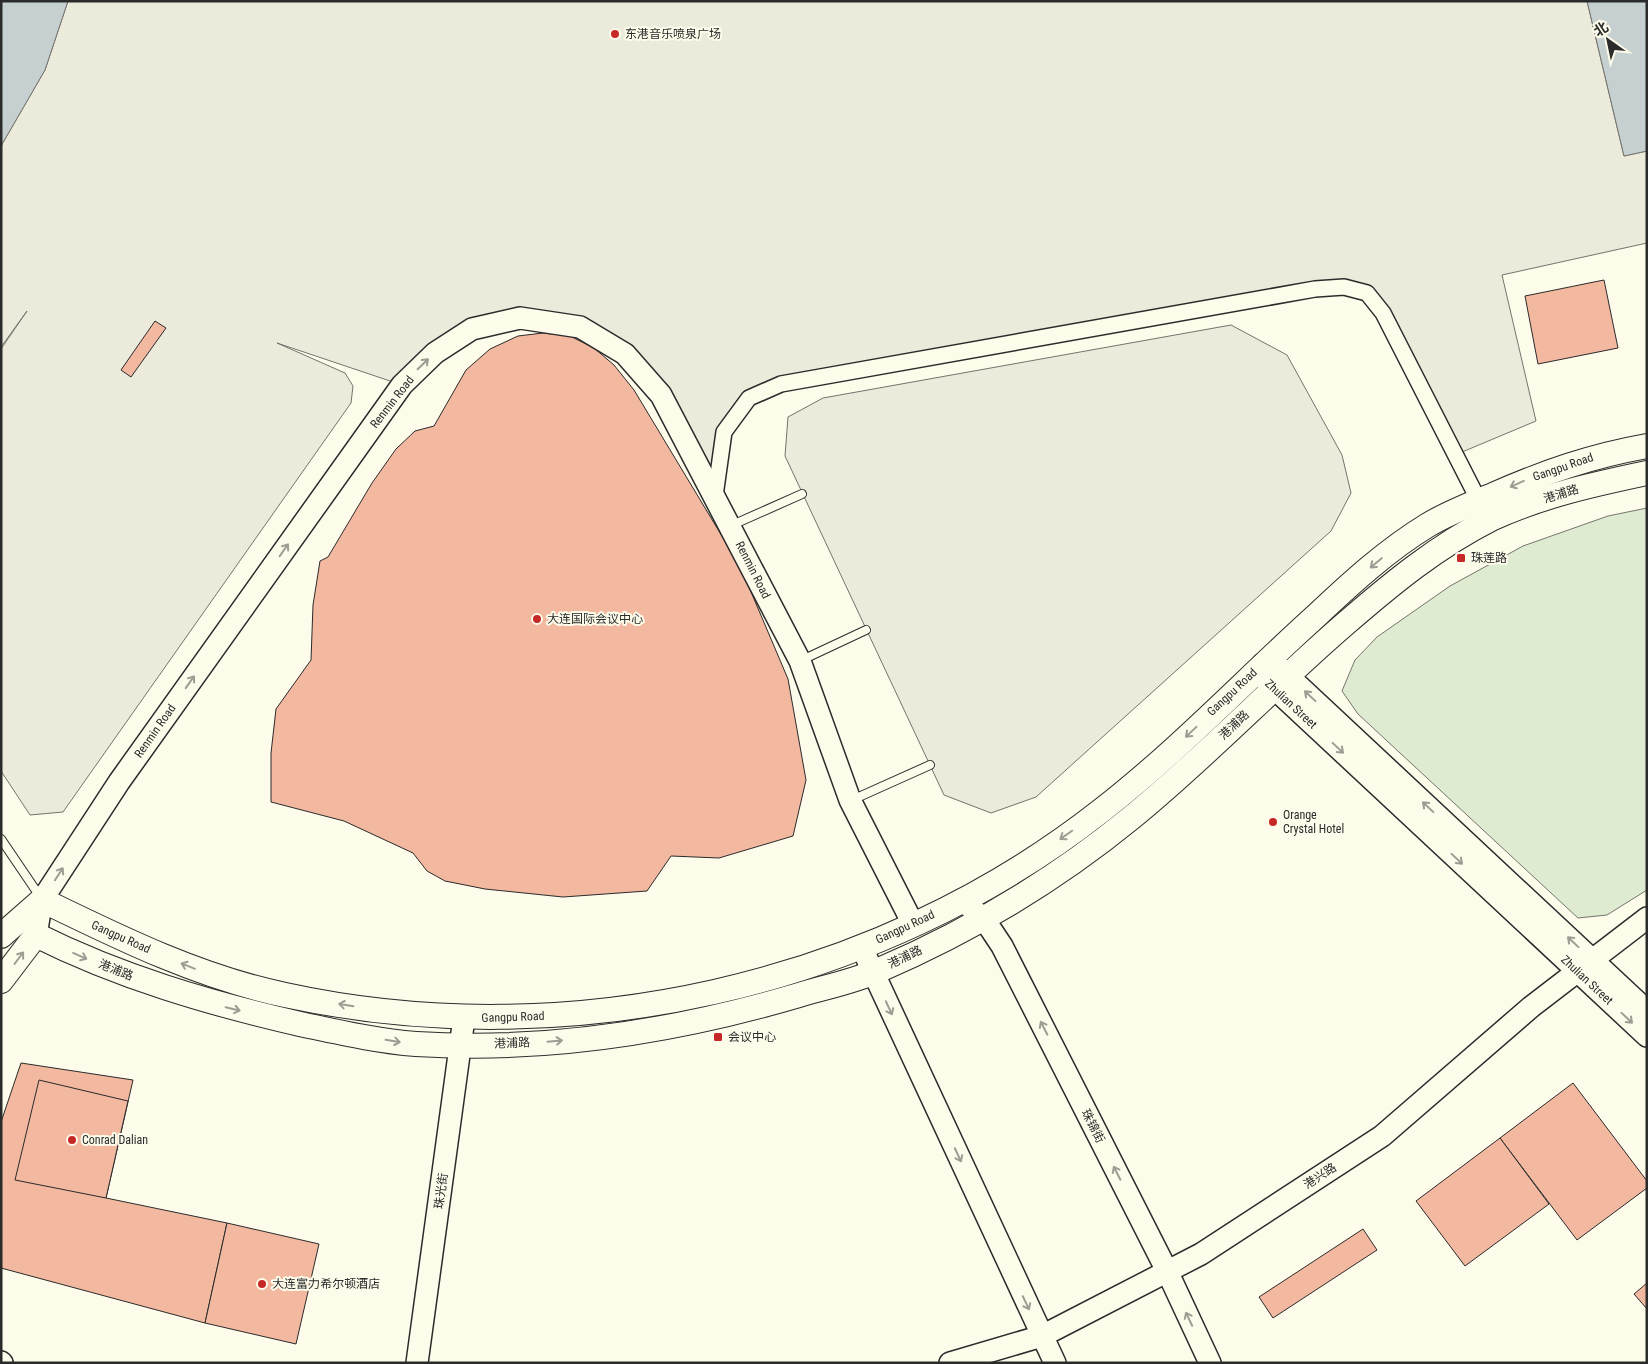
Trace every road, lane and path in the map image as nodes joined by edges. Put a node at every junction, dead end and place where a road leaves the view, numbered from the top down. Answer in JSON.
{"nodes":[{"id":1,"x":1647,"y":446,"type":"edge"},
{"id":2,"x":1647,"y":473,"type":"edge"},
{"id":3,"x":802,"y":494,"type":"dead end"},
{"id":4,"x":715,"y":496,"type":"junction"},
{"id":5,"x":1479,"y":501,"type":"junction"},
{"id":6,"x":730,"y":526,"type":"junction"},
{"id":7,"x":866,"y":630,"type":"dead end"},
{"id":8,"x":800,"y":661,"type":"junction"},
{"id":9,"x":1263,"y":664,"type":"junction"},
{"id":10,"x":1281,"y":682,"type":"junction"},
{"id":11,"x":930,"y":765,"type":"dead end"},
{"id":12,"x":850,"y":800,"type":"junction"},
{"id":13,"x":1,"y":838,"type":"edge"},
{"id":14,"x":42,"y":900,"type":"junction"},
{"id":15,"x":962,"y":900,"type":"junction"},
{"id":16,"x":1647,"y":918,"type":"edge"},
{"id":17,"x":984,"y":919,"type":"junction"},
{"id":18,"x":913,"y":924,"type":"junction"},
{"id":19,"x":36,"y":935,"type":"junction"},
{"id":20,"x":1,"y":936,"type":"edge"},
{"id":21,"x":862,"y":948,"type":"junction"},
{"id":22,"x":1585,"y":966,"type":"junction"},
{"id":23,"x":873,"y":973,"type":"junction"},
{"id":24,"x":1,"y":981,"type":"edge"},
{"id":25,"x":1647,"y":1011,"type":"edge"},
{"id":26,"x":464,"y":1018,"type":"junction"},
{"id":27,"x":1647,"y":1036,"type":"edge"},
{"id":28,"x":461,"y":1045,"type":"junction"},
{"id":29,"x":1168,"y":1273,"type":"junction"},
{"id":30,"x":1042,"y":1336,"type":"junction"},
{"id":31,"x":417,"y":1363,"type":"edge"},
{"id":32,"x":950,"y":1363,"type":"edge"},
{"id":33,"x":1055,"y":1363,"type":"edge"},
{"id":34,"x":1210,"y":1363,"type":"edge"}],
"edges":[{"from":1,"to":5,"type":"main road","name":"Gangpu Road","one_way":true},
{"from":2,"to":10,"type":"main road","name":"港浦路"},
{"from":3,"to":6,"type":"lane"},
{"from":4,"to":5,"type":"street"},
{"from":4,"to":6,"type":"main road","name":"Renmin Road"},
{"from":14,"to":4,"type":"main road","name":"Renmin Road","one_way":true},
{"from":5,"to":9,"type":"main road","name":"Gangpu Road","one_way":true},
{"from":6,"to":8,"type":"main road","name":"Renmin Road"},
{"from":7,"to":8,"type":"lane"},
{"from":8,"to":12,"type":"main road","name":"Renmin Road"},
{"from":9,"to":10,"type":"main road","name":"Zhulian Street"},
{"from":9,"to":15,"type":"main road","name":"Gangpu Road","one_way":true},
{"from":10,"to":17,"type":"main road","name":"港浦路"},
{"from":10,"to":22,"type":"main road","name":"Zhulian Street"},
{"from":11,"to":12,"type":"lane"},
{"from":12,"to":18,"type":"main road","name":"Renmin Road"},
{"from":13,"to":14,"type":"lane"},
{"from":14,"to":19,"type":"main road","name":"Renmin Road"},
{"from":14,"to":20,"type":"main road"},
{"from":26,"to":14,"type":"main road","name":"Gangpu Road","one_way":true},
{"from":15,"to":17,"type":"main road","name":"珠锦街"},
{"from":15,"to":18,"type":"main road","name":"Gangpu Road"},
{"from":16,"to":22,"type":"main road","name":"港兴路"},
{"from":17,"to":23,"type":"main road","name":"港浦路"},
{"from":29,"to":17,"type":"main road","name":"珠锦街","one_way":true},
{"from":18,"to":21,"type":"main road","name":"Gangpu Road"},
{"from":24,"to":19,"type":"main road","one_way":true},
{"from":19,"to":28,"type":"main road","name":"港浦路","one_way":true},
{"from":21,"to":23,"type":"main road"},
{"from":21,"to":26,"type":"main road","name":"Gangpu Road"},
{"from":22,"to":25,"type":"main road","name":"Zhulian Street"},
{"from":22,"to":27,"type":"main road","name":"Zhulian Street","one_way":true},
{"from":22,"to":29,"type":"main road","name":"港兴路"},
{"from":28,"to":23,"type":"main road","name":"港浦路","one_way":true},
{"from":23,"to":30,"type":"main road","one_way":true},
{"from":26,"to":28,"type":"main road","name":"珠光街"},
{"from":28,"to":31,"type":"main road","name":"珠光街"},
{"from":29,"to":30,"type":"main road","name":"港兴路"},
{"from":34,"to":29,"type":"main road","name":"珠锦街","one_way":true},
{"from":30,"to":32,"type":"main road","name":"港兴路"},
{"from":30,"to":33,"type":"main road"}]}
